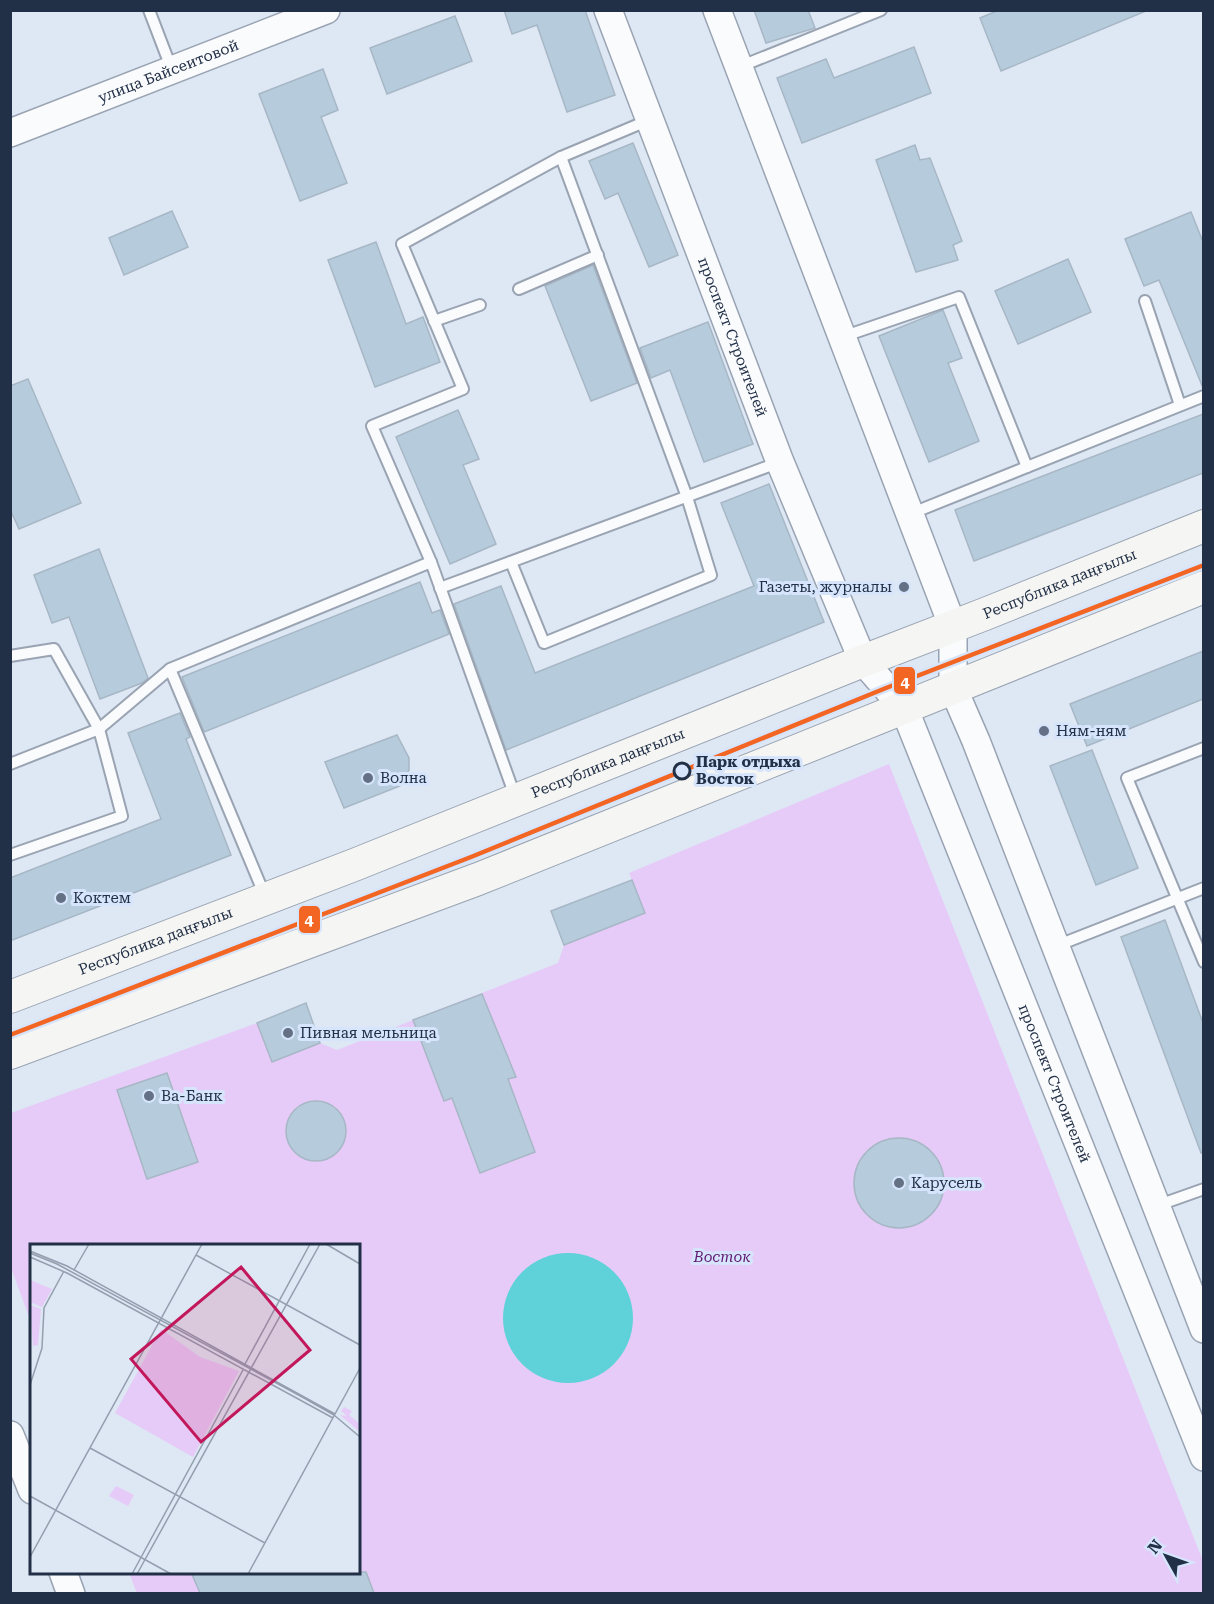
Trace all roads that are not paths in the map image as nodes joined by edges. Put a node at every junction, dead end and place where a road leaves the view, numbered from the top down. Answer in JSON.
{"nodes":[{"id":1,"x":149,"y":10,"type":"edge"},
{"id":2,"x":326,"y":10,"type":"edge"},
{"id":3,"x":608,"y":10,"type":"edge"},
{"id":4,"x":717,"y":10,"type":"edge"},
{"id":5,"x":881,"y":10,"type":"edge"},
{"id":6,"x":739,"y":68,"type":"junction"},
{"id":7,"x":172,"y":70,"type":"junction"},
{"id":8,"x":650,"y":120,"type":"junction"},
{"id":9,"x":10,"y":133,"type":"edge"},
{"id":10,"x":561,"y":157,"type":"junction"},
{"id":11,"x":598,"y":255,"type":"junction"},
{"id":12,"x":519,"y":289,"type":"dead end"},
{"id":13,"x":1145,"y":301,"type":"dead end"},
{"id":14,"x":480,"y":305,"type":"dead end"},
{"id":15,"x":434,"y":321,"type":"junction"},
{"id":16,"x":842,"y":337,"type":"junction"},
{"id":17,"x":1203,"y":396,"type":"edge"},
{"id":18,"x":1180,"y":405,"type":"junction"},
{"id":19,"x":780,"y":462,"type":"junction"},
{"id":20,"x":1027,"y":467,"type":"junction"},
{"id":21,"x":687,"y":497,"type":"junction"},
{"id":22,"x":910,"y":514,"type":"junction"},
{"id":23,"x":1203,"y":526,"type":"edge"},
{"id":24,"x":431,"y":562,"type":"junction"},
{"id":25,"x":511,"y":562,"type":"junction"},
{"id":26,"x":1203,"y":587,"type":"edge"},
{"id":27,"x":440,"y":588,"type":"junction"},
{"id":28,"x":953,"y":627,"type":"junction"},
{"id":29,"x":10,"y":656,"type":"edge"},
{"id":30,"x":862,"y":661,"type":"junction"},
{"id":31,"x":170,"y":669,"type":"junction"},
{"id":32,"x":953,"y":688,"type":"junction"},
{"id":33,"x":904,"y":708,"type":"junction"},
{"id":34,"x":99,"y":729,"type":"junction"},
{"id":35,"x":1203,"y":748,"type":"edge"},
{"id":36,"x":10,"y":764,"type":"edge"},
{"id":37,"x":516,"y":800,"type":"junction"},
{"id":38,"x":10,"y":855,"type":"edge"},
{"id":39,"x":1203,"y":888,"type":"edge"},
{"id":40,"x":1177,"y":897,"type":"junction"},
{"id":41,"x":266,"y":899,"type":"junction"},
{"id":42,"x":1055,"y":946,"type":"junction"},
{"id":43,"x":1203,"y":962,"type":"edge"},
{"id":44,"x":10,"y":997,"type":"edge"},
{"id":45,"x":10,"y":1053,"type":"edge"},
{"id":46,"x":1203,"y":1189,"type":"edge"},
{"id":47,"x":1156,"y":1206,"type":"junction"},
{"id":48,"x":1203,"y":1329,"type":"edge"},
{"id":49,"x":10,"y":1435,"type":"edge"},
{"id":50,"x":1203,"y":1457,"type":"edge"},
{"id":51,"x":30,"y":1485,"type":"edge"},
{"id":52,"x":64,"y":1574,"type":"edge"},
{"id":53,"x":71,"y":1593,"type":"edge"}],
"edges":[{"from":1,"to":7,"type":"lane"},
{"from":2,"to":7,"type":"street","name":"улица Байсеитовой"},
{"from":3,"to":8,"type":"street","name":"проспект Строителей"},
{"from":4,"to":6,"type":"street"},
{"from":5,"to":6,"type":"lane"},
{"from":6,"to":16,"type":"street"},
{"from":7,"to":9,"type":"street","name":"улица Байсеитовой"},
{"from":8,"to":10,"type":"lane"},
{"from":8,"to":19,"type":"street","name":"проспект Строителей"},
{"from":10,"to":11,"type":"lane"},
{"from":10,"to":15,"type":"lane"},
{"from":11,"to":12,"type":"lane"},
{"from":11,"to":21,"type":"lane"},
{"from":13,"to":18,"type":"lane"},
{"from":14,"to":15,"type":"lane"},
{"from":15,"to":24,"type":"lane"},
{"from":16,"to":20,"type":"lane"},
{"from":16,"to":22,"type":"street"},
{"from":17,"to":18,"type":"lane"},
{"from":18,"to":20,"type":"lane"},
{"from":19,"to":21,"type":"lane"},
{"from":19,"to":30,"type":"street","name":"проспект Строителей"},
{"from":20,"to":22,"type":"lane"},
{"from":21,"to":25,"type":"lane"},
{"from":21,"to":25,"type":"lane"},
{"from":22,"to":28,"type":"street"},
{"from":23,"to":28,"type":"main road","name":"Республика даңғылы"},
{"from":24,"to":27,"type":"lane"},
{"from":24,"to":31,"type":"lane"},
{"from":25,"to":27,"type":"lane"},
{"from":26,"to":32,"type":"main road"},
{"from":27,"to":37,"type":"lane"},
{"from":28,"to":30,"type":"main road","name":"Республика даңғылы"},
{"from":28,"to":32,"type":"street"},
{"from":29,"to":34,"type":"lane"},
{"from":30,"to":33,"type":"street","name":"проспект Строителей"},
{"from":30,"to":37,"type":"main road","name":"Республика даңғылы"},
{"from":31,"to":34,"type":"lane"},
{"from":31,"to":41,"type":"lane"},
{"from":32,"to":33,"type":"main road"},
{"from":32,"to":42,"type":"street"},
{"from":33,"to":45,"type":"main road"},
{"from":33,"to":50,"type":"street","name":"проспект Строителей"},
{"from":34,"to":36,"type":"lane"},
{"from":34,"to":38,"type":"lane"},
{"from":35,"to":40,"type":"lane"},
{"from":37,"to":41,"type":"main road","name":"Республика даңғылы"},
{"from":39,"to":40,"type":"lane"},
{"from":40,"to":42,"type":"lane"},
{"from":40,"to":43,"type":"lane"},
{"from":41,"to":44,"type":"main road","name":"Республика даңғылы"},
{"from":42,"to":47,"type":"street"},
{"from":46,"to":47,"type":"lane"},
{"from":47,"to":48,"type":"street"},
{"from":49,"to":51,"type":"street"},
{"from":52,"to":53,"type":"street"}]}
